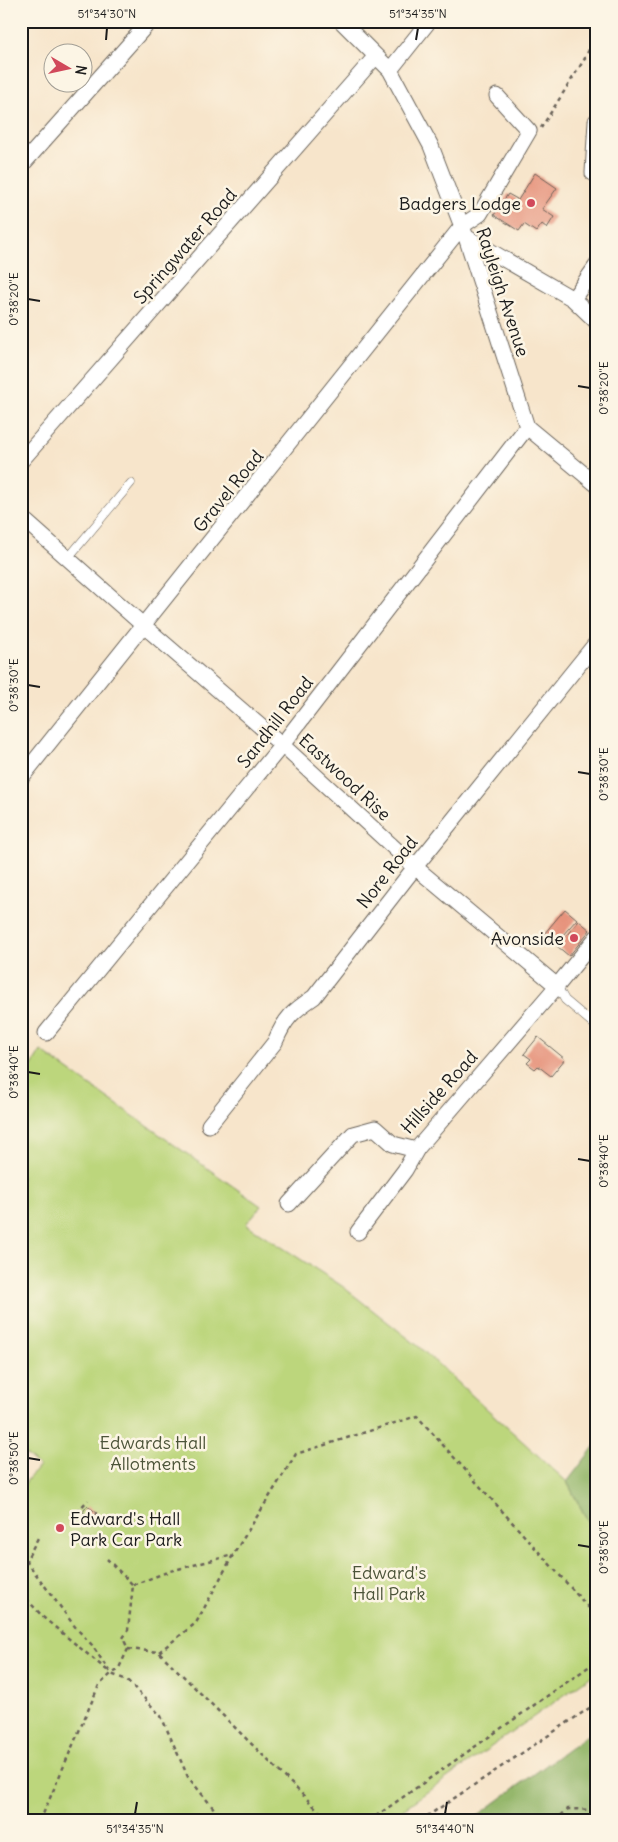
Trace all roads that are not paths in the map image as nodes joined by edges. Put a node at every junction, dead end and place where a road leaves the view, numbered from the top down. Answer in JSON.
{"nodes":[{"id":1,"x":150,"y":21,"type":"edge"},
{"id":2,"x":341,"y":21,"type":"edge"},
{"id":3,"x":429,"y":21,"type":"edge"},
{"id":4,"x":376,"y":56,"type":"junction"},
{"id":5,"x":390,"y":70,"type":"junction"},
{"id":6,"x":497,"y":96,"type":"dead end"},
{"id":7,"x":596,"y":121,"type":"dead end"},
{"id":8,"x":21,"y":166,"type":"edge"},
{"id":9,"x":597,"y":175,"type":"edge"},
{"id":10,"x":464,"y":232,"type":"junction"},
{"id":11,"x":597,"y":265,"type":"edge"},
{"id":12,"x":573,"y":300,"type":"junction"},
{"id":13,"x":597,"y":322,"type":"edge"},
{"id":14,"x":526,"y":427,"type":"junction"},
{"id":15,"x":21,"y":461,"type":"edge"},
{"id":16,"x":131,"y":483,"type":"dead end"},
{"id":17,"x":597,"y":485,"type":"edge"},
{"id":18,"x":21,"y":517,"type":"edge"},
{"id":19,"x":68,"y":558,"type":"junction"},
{"id":20,"x":144,"y":626,"type":"junction"},
{"id":21,"x":597,"y":642,"type":"edge"},
{"id":22,"x":282,"y":745,"type":"junction"},
{"id":23,"x":21,"y":778,"type":"edge"},
{"id":24,"x":415,"y":867,"type":"junction"},
{"id":25,"x":597,"y":937,"type":"edge"},
{"id":26,"x":556,"y":986,"type":"junction"},
{"id":27,"x":597,"y":1027,"type":"edge"},
{"id":28,"x":46,"y":1033,"type":"dead end"},
{"id":29,"x":209,"y":1125,"type":"dead end"},
{"id":30,"x":417,"y":1149,"type":"junction"},
{"id":31,"x":289,"y":1204,"type":"dead end"},
{"id":32,"x":358,"y":1232,"type":"dead end"}],
"edges":[{"from":1,"to":8,"type":"street"},
{"from":2,"to":4,"type":"street","name":"Rayleigh Avenue"},
{"from":3,"to":5,"type":"street"},
{"from":4,"to":5,"type":"street","name":"Rayleigh Avenue"},
{"from":4,"to":15,"type":"street","name":"Springwater Road"},
{"from":5,"to":10,"type":"street","name":"Rayleigh Avenue"},
{"from":6,"to":10,"type":"street","name":"Gravel Road"},
{"from":7,"to":9,"type":"street"},
{"from":10,"to":12,"type":"street"},
{"from":10,"to":14,"type":"street","name":"Rayleigh Avenue"},
{"from":10,"to":20,"type":"street","name":"Gravel Road"},
{"from":11,"to":12,"type":"street"},
{"from":12,"to":13,"type":"street"},
{"from":14,"to":17,"type":"street"},
{"from":14,"to":22,"type":"street","name":"Sandhill Road"},
{"from":16,"to":19,"type":"lane"},
{"from":18,"to":19,"type":"street","name":"Eastwood Rise"},
{"from":19,"to":20,"type":"street","name":"Eastwood Rise"},
{"from":20,"to":22,"type":"street","name":"Eastwood Rise"},
{"from":20,"to":23,"type":"street","name":"Gravel Road"},
{"from":21,"to":24,"type":"street","name":"Nore Road"},
{"from":22,"to":24,"type":"street","name":"Eastwood Rise"},
{"from":22,"to":28,"type":"street","name":"Sandhill Road"},
{"from":24,"to":26,"type":"street","name":"Eastwood Rise"},
{"from":24,"to":29,"type":"street","name":"Nore Road"},
{"from":25,"to":26,"type":"street","name":"Hillside Road"},
{"from":26,"to":27,"type":"lane","name":"Eastwood Rise"},
{"from":26,"to":30,"type":"street","name":"Hillside Road"},
{"from":30,"to":31,"type":"street","name":"Hillside Road"},
{"from":30,"to":32,"type":"street"}]}
